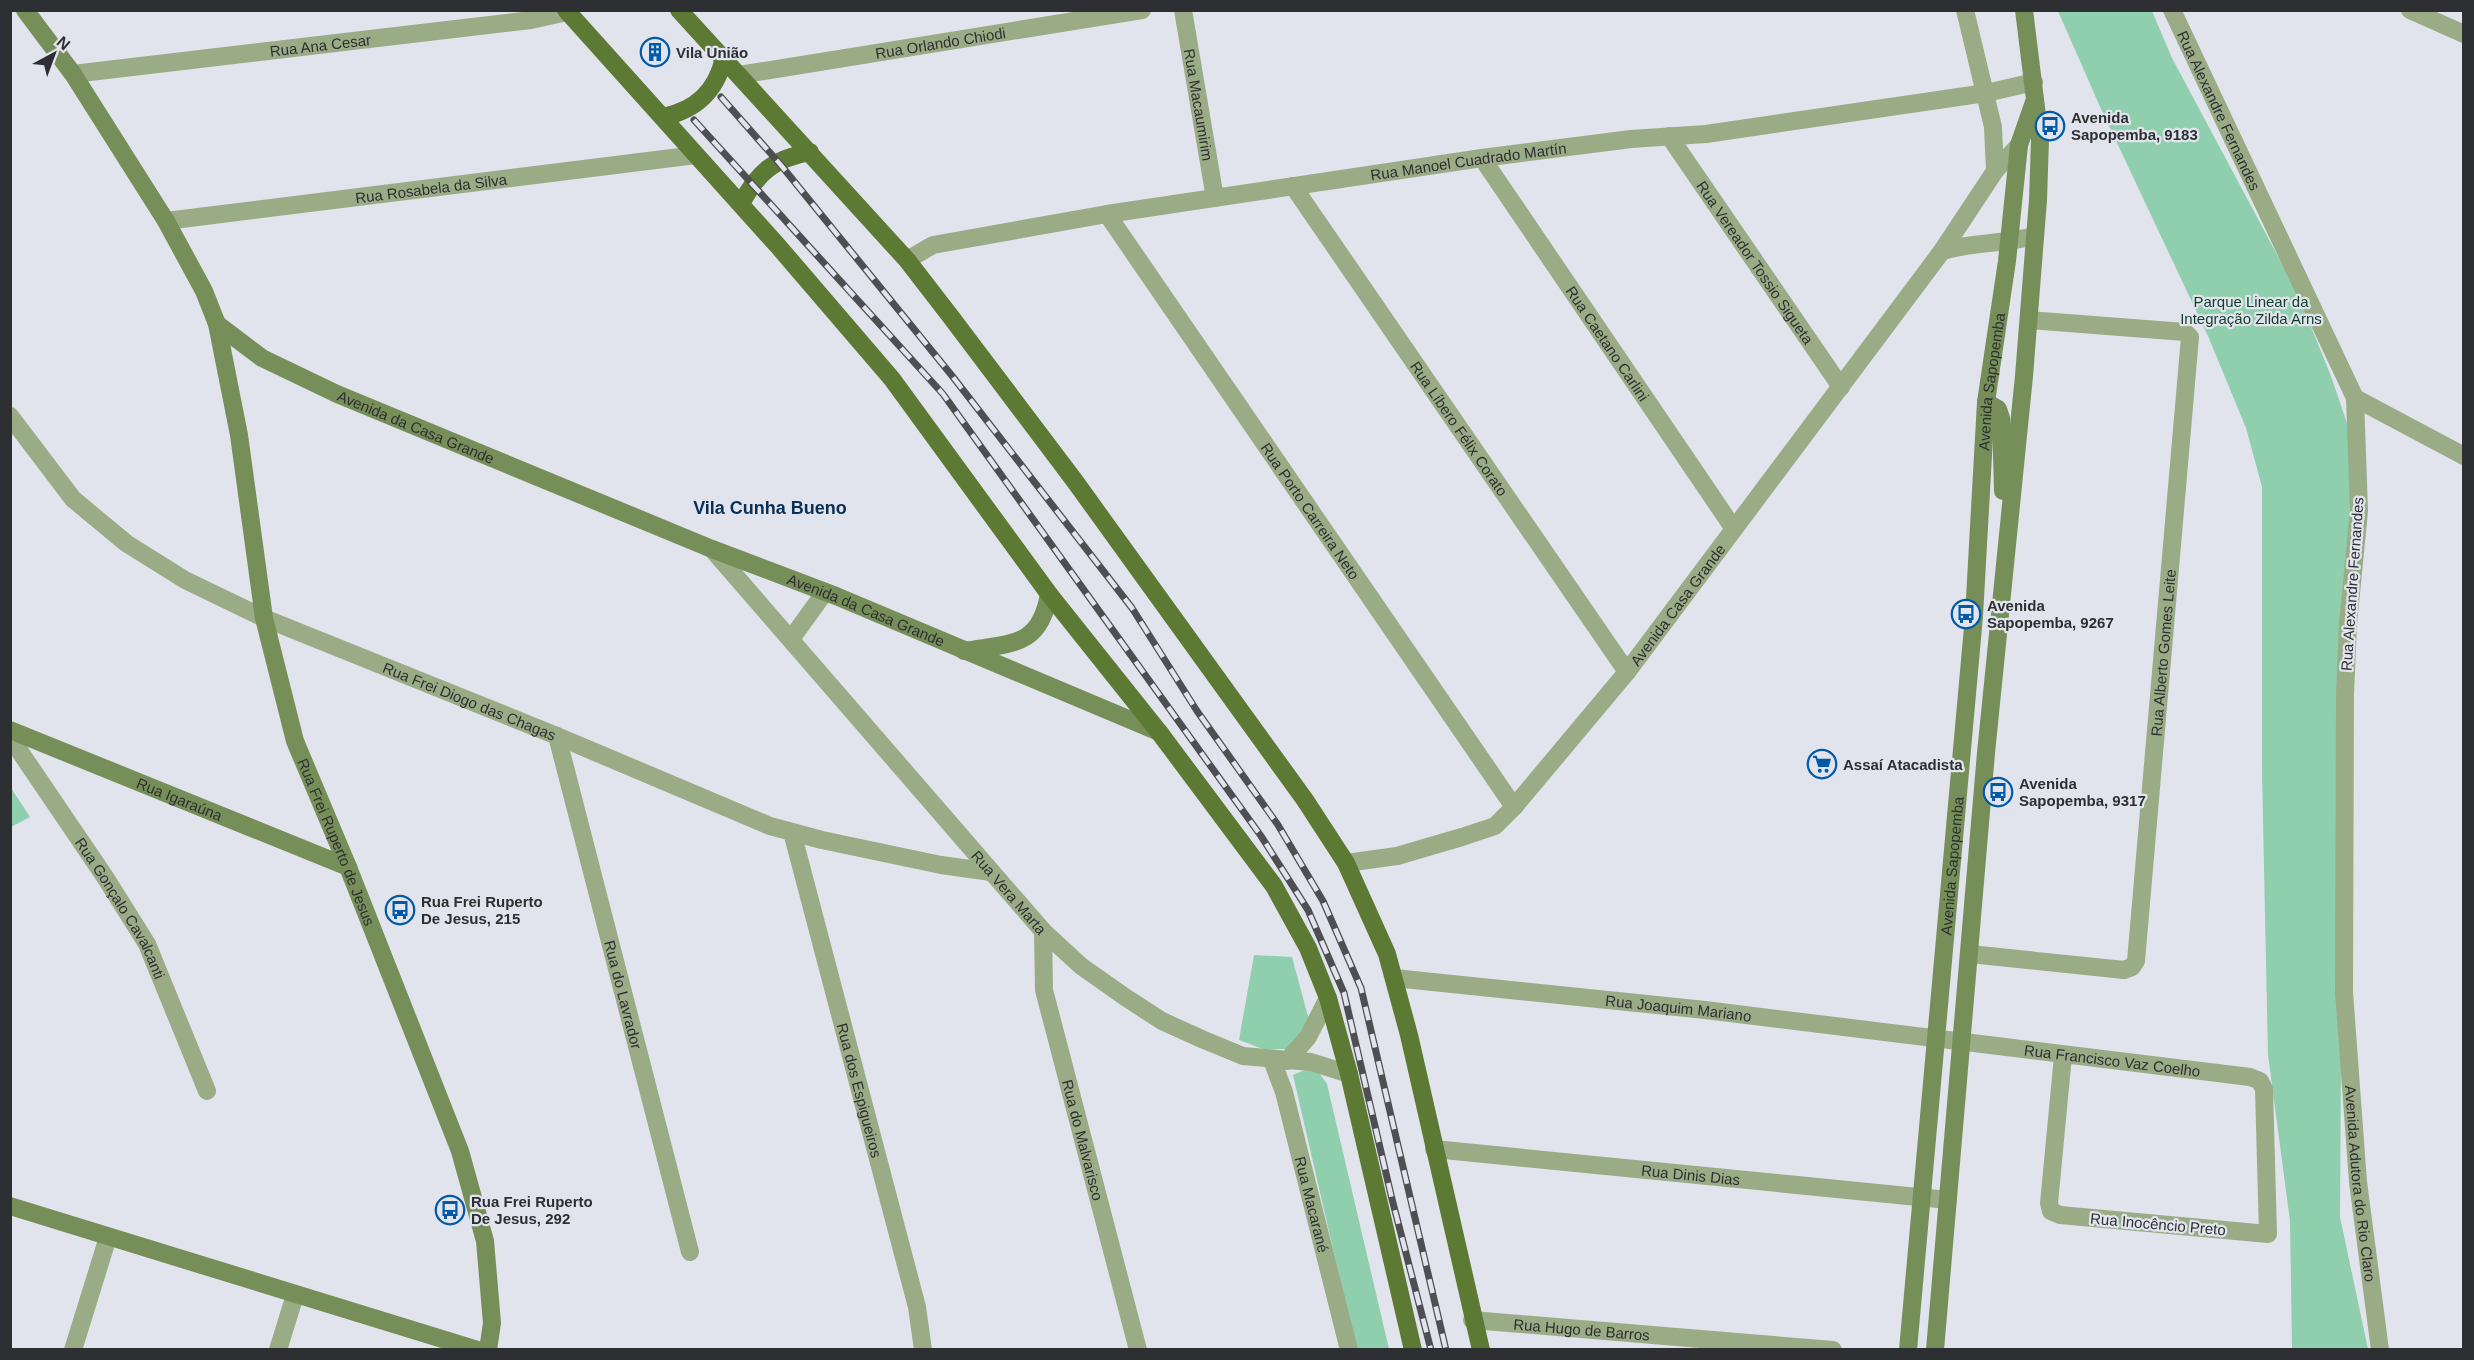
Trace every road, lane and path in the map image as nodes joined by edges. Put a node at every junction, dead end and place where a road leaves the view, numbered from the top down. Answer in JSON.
{"nodes":[{"id":1,"x":25,"y":10,"type":"edge"},
{"id":2,"x":679,"y":10,"type":"edge"},
{"id":3,"x":1142,"y":10,"type":"edge"},
{"id":4,"x":1183,"y":10,"type":"edge"},
{"id":5,"x":1965,"y":10,"type":"edge"},
{"id":6,"x":2024,"y":10,"type":"edge"},
{"id":7,"x":2172,"y":10,"type":"edge"},
{"id":8,"x":2410,"y":10,"type":"edge"},
{"id":9,"x":567,"y":11,"type":"edge"},
{"id":10,"x":2463,"y":34,"type":"edge"},
{"id":11,"x":724,"y":58,"type":"junction"},
{"id":12,"x":73,"y":74,"type":"junction"},
{"id":13,"x":740,"y":75,"type":"junction"},
{"id":14,"x":2035,"y":90,"type":"junction"},
{"id":15,"x":1986,"y":93,"type":"junction"},
{"id":16,"x":663,"y":117,"type":"junction"},
{"id":17,"x":1669,"y":136,"type":"junction"},
{"id":18,"x":2019,"y":145,"type":"junction"},
{"id":19,"x":810,"y":152,"type":"junction"},
{"id":20,"x":696,"y":155,"type":"junction"},
{"id":21,"x":1482,"y":158,"type":"junction"},
{"id":22,"x":1995,"y":171,"type":"junction"},
{"id":23,"x":1293,"y":186,"type":"junction"},
{"id":24,"x":1215,"y":198,"type":"junction"},
{"id":25,"x":741,"y":204,"type":"junction"},
{"id":26,"x":1107,"y":214,"type":"junction"},
{"id":27,"x":166,"y":220,"type":"junction"},
{"id":28,"x":2035,"y":236,"type":"junction"},
{"id":29,"x":2008,"y":243,"type":"junction"},
{"id":30,"x":1942,"y":251,"type":"junction"},
{"id":31,"x":907,"y":260,"type":"junction"},
{"id":32,"x":2029,"y":320,"type":"junction"},
{"id":33,"x":217,"y":324,"type":"junction"},
{"id":34,"x":1841,"y":387,"type":"junction"},
{"id":35,"x":2355,"y":398,"type":"junction"},
{"id":36,"x":1986,"y":402,"type":"junction"},
{"id":37,"x":10,"y":416,"type":"edge"},
{"id":38,"x":2463,"y":456,"type":"edge"},
{"id":39,"x":1734,"y":529,"type":"junction"},
{"id":40,"x":712,"y":549,"type":"junction"},
{"id":41,"x":2007,"y":549,"type":"junction"},
{"id":42,"x":825,"y":592,"type":"junction"},
{"id":43,"x":1049,"y":594,"type":"junction"},
{"id":44,"x":264,"y":618,"type":"junction"},
{"id":45,"x":791,"y":639,"type":"junction"},
{"id":46,"x":964,"y":651,"type":"junction"},
{"id":47,"x":1627,"y":672,"type":"junction"},
{"id":48,"x":10,"y":730,"type":"edge"},
{"id":49,"x":1159,"y":732,"type":"junction"},
{"id":50,"x":557,"y":736,"type":"junction"},
{"id":51,"x":10,"y":737,"type":"edge"},
{"id":52,"x":1514,"y":807,"type":"junction"},
{"id":53,"x":792,"y":832,"type":"junction"},
{"id":54,"x":1346,"y":863,"type":"junction"},
{"id":55,"x":348,"y":867,"type":"junction"},
{"id":56,"x":991,"y":872,"type":"junction"},
{"id":57,"x":1043,"y":931,"type":"junction"},
{"id":58,"x":1970,"y":954,"type":"junction"},
{"id":59,"x":1394,"y":978,"type":"junction"},
{"id":60,"x":1328,"y":998,"type":"junction"},
{"id":61,"x":2344,"y":1018,"type":"joint"},
{"id":62,"x":1936,"y":1038,"type":"junction"},
{"id":63,"x":1963,"y":1043,"type":"junction"},
{"id":64,"x":2063,"y":1056,"type":"junction"},
{"id":65,"x":1280,"y":1060,"type":"junction"},
{"id":66,"x":1349,"y":1074,"type":"junction"},
{"id":67,"x":2260,"y":1081,"type":"joint"},
{"id":68,"x":207,"y":1091,"type":"dead end"},
{"id":69,"x":1434,"y":1149,"type":"junction"},
{"id":70,"x":1922,"y":1197,"type":"junction"},
{"id":71,"x":1948,"y":1200,"type":"junction"},
{"id":72,"x":10,"y":1206,"type":"edge"},
{"id":73,"x":108,"y":1237,"type":"junction"},
{"id":74,"x":690,"y":1252,"type":"dead end"},
{"id":75,"x":296,"y":1295,"type":"junction"},
{"id":76,"x":1472,"y":1320,"type":"junction"},
{"id":77,"x":73,"y":1350,"type":"edge"},
{"id":78,"x":278,"y":1350,"type":"edge"},
{"id":79,"x":477,"y":1350,"type":"edge"},
{"id":80,"x":488,"y":1350,"type":"edge"},
{"id":81,"x":923,"y":1350,"type":"edge"},
{"id":82,"x":1138,"y":1350,"type":"edge"},
{"id":83,"x":1349,"y":1350,"type":"edge"},
{"id":84,"x":1413,"y":1350,"type":"edge"},
{"id":85,"x":1480,"y":1350,"type":"edge"},
{"id":86,"x":1833,"y":1350,"type":"edge"},
{"id":87,"x":1908,"y":1350,"type":"edge"},
{"id":88,"x":1935,"y":1350,"type":"edge"},
{"id":89,"x":2380,"y":1350,"type":"edge"}],
"edges":[{"from":1,"to":12,"type":"street"},
{"from":2,"to":11,"type":"main road"},
{"from":3,"to":13,"type":"street","name":"Rua Orlando Chiodi"},
{"from":4,"to":24,"type":"street","name":"Rua Macaumirim"},
{"from":5,"to":15,"type":"street"},
{"from":6,"to":14,"type":"street","name":"Avenida Sapopemba"},
{"from":7,"to":35,"type":"street","name":"Rua Alexandre Fernandes"},
{"from":8,"to":10,"type":"street"},
{"from":9,"to":12,"type":"street","name":"Rua Ana Cesar"},
{"from":9,"to":16,"type":"main road"},
{"from":11,"to":13,"type":"main road"},
{"from":11,"to":16,"type":"main road"},
{"from":12,"to":27,"type":"street"},
{"from":13,"to":19,"type":"main road"},
{"from":14,"to":15,"type":"street","name":"Rua Manoel Cuadrado Martín"},
{"from":14,"to":18,"type":"street","name":"Avenida Sapopemba"},
{"from":14,"to":28,"type":"street","name":"Avenida Sapopemba"},
{"from":15,"to":17,"type":"street","name":"Rua Manoel Cuadrado Martín"},
{"from":15,"to":22,"type":"street"},
{"from":16,"to":20,"type":"main road"},
{"from":17,"to":21,"type":"street","name":"Rua Manoel Cuadrado Martín"},
{"from":17,"to":34,"type":"street","name":"Rua Vereador Tossio Sigueta"},
{"from":18,"to":22,"type":"street","name":"Avenida Casa Grande"},
{"from":18,"to":29,"type":"street","name":"Avenida Sapopemba"},
{"from":19,"to":25,"type":"main road"},
{"from":19,"to":31,"type":"main road"},
{"from":20,"to":25,"type":"main road"},
{"from":20,"to":27,"type":"street","name":"Rua Rosabela da Silva"},
{"from":21,"to":23,"type":"street","name":"Rua Manoel Cuadrado Martín"},
{"from":21,"to":39,"type":"street","name":"Rua Caetano Carlini"},
{"from":22,"to":30,"type":"street","name":"Avenida Casa Grande"},
{"from":23,"to":24,"type":"street","name":"Rua Manoel Cuadrado Martín"},
{"from":23,"to":47,"type":"street","name":"Rua Líbero Félix Corato"},
{"from":24,"to":26,"type":"street","name":"Rua Manoel Cuadrado Martín"},
{"from":25,"to":43,"type":"main road"},
{"from":26,"to":31,"type":"street","name":"Rua Manoel Cuadrado Martín"},
{"from":26,"to":52,"type":"street","name":"Rua Porto Carreira Neto"},
{"from":27,"to":33,"type":"street"},
{"from":28,"to":29,"type":"street"},
{"from":28,"to":32,"type":"street","name":"Avenida Sapopemba"},
{"from":29,"to":30,"type":"street"},
{"from":29,"to":36,"type":"street","name":"Avenida Sapopemba"},
{"from":30,"to":34,"type":"street","name":"Avenida Casa Grande"},
{"from":31,"to":54,"type":"main road"},
{"from":32,"to":41,"type":"street","name":"Avenida Sapopemba"},
{"from":32,"to":58,"type":"street","name":"Rua Alberto Gomes Leite"},
{"from":33,"to":40,"type":"street","name":"Avenida da Casa Grande"},
{"from":33,"to":44,"type":"street","name":"Rua Frei Ruperto de Jesus"},
{"from":34,"to":39,"type":"street","name":"Avenida Casa Grande"},
{"from":35,"to":38,"type":"street"},
{"from":35,"to":61,"type":"street","name":"Rua Alexandre Fernandes"},
{"from":36,"to":41,"type":"street"},
{"from":36,"to":62,"type":"street","name":"Avenida Sapopemba"},
{"from":37,"to":44,"type":"street","name":"Rua Frei Diogo das Chagas"},
{"from":39,"to":47,"type":"street","name":"Avenida Casa Grande"},
{"from":40,"to":42,"type":"street","name":"Avenida da Casa Grande"},
{"from":40,"to":45,"type":"street","name":"Rua Vera Marta"},
{"from":41,"to":58,"type":"street","name":"Avenida Sapopemba"},
{"from":42,"to":45,"type":"street"},
{"from":42,"to":46,"type":"street","name":"Avenida da Casa Grande"},
{"from":43,"to":46,"type":"street"},
{"from":43,"to":49,"type":"main road"},
{"from":44,"to":50,"type":"street","name":"Rua Frei Diogo das Chagas"},
{"from":44,"to":55,"type":"street","name":"Rua Frei Ruperto de Jesus"},
{"from":45,"to":56,"type":"street","name":"Rua Vera Marta"},
{"from":46,"to":49,"type":"street","name":"Avenida da Casa Grande"},
{"from":47,"to":52,"type":"street","name":"Avenida Casa Grande"},
{"from":48,"to":55,"type":"street","name":"Rua Igaraúna"},
{"from":49,"to":60,"type":"main road"},
{"from":50,"to":53,"type":"street","name":"Rua Frei Diogo das Chagas"},
{"from":50,"to":74,"type":"street","name":"Rua do Lavrador"},
{"from":51,"to":68,"type":"street","name":"Rua Gonçalo Cavalcanti"},
{"from":52,"to":54,"type":"street","name":"Avenida Casa Grande"},
{"from":53,"to":56,"type":"street","name":"Rua Frei Diogo das Chagas"},
{"from":53,"to":81,"type":"street","name":"Rua dos Espigueiros"},
{"from":54,"to":59,"type":"main road"},
{"from":55,"to":80,"type":"street","name":"Rua Frei Ruperto de Jesus"},
{"from":56,"to":57,"type":"street","name":"Rua Vera Marta"},
{"from":57,"to":65,"type":"street","name":"Rua Vera Marta"},
{"from":57,"to":82,"type":"street","name":"Rua do Malvarisco"},
{"from":58,"to":63,"type":"street","name":"Avenida Sapopemba"},
{"from":59,"to":62,"type":"street","name":"Rua Joaquim Mariano"},
{"from":59,"to":69,"type":"main road"},
{"from":60,"to":65,"type":"street"},
{"from":60,"to":66,"type":"main road"},
{"from":61,"to":89,"type":"street","name":"Avenida Adutora do Rio Claro"},
{"from":62,"to":63,"type":"street","name":"Rua Joaquim Mariano"},
{"from":62,"to":70,"type":"street","name":"Avenida Sapopemba"},
{"from":63,"to":64,"type":"street","name":"Rua Francisco Vaz Coelho"},
{"from":63,"to":71,"type":"street","name":"Avenida Sapopemba"},
{"from":64,"to":67,"type":"street","name":"Rua Francisco Vaz Coelho"},
{"from":64,"to":67,"type":"street","name":"Rua Inocêncio Preto"},
{"from":65,"to":66,"type":"street","name":"Rua Vera Marta"},
{"from":65,"to":83,"type":"street","name":"Rua Macarané"},
{"from":66,"to":84,"type":"main road"},
{"from":69,"to":70,"type":"street","name":"Rua Dinis Dias"},
{"from":69,"to":76,"type":"main road"},
{"from":70,"to":71,"type":"street","name":"Rua Dinis Dias"},
{"from":70,"to":87,"type":"street","name":"Avenida Sapopemba"},
{"from":71,"to":88,"type":"street","name":"Avenida Sapopemba"},
{"from":72,"to":73,"type":"street"},
{"from":73,"to":75,"type":"street"},
{"from":73,"to":77,"type":"street"},
{"from":75,"to":78,"type":"street"},
{"from":75,"to":79,"type":"street"},
{"from":76,"to":85,"type":"main road"},
{"from":76,"to":86,"type":"street","name":"Rua Hugo de Barros"}]}
